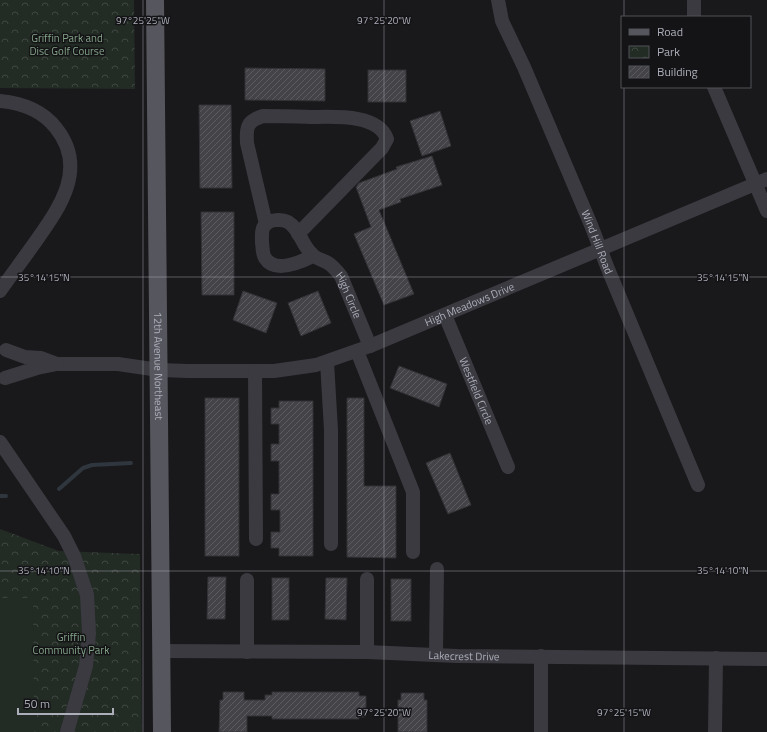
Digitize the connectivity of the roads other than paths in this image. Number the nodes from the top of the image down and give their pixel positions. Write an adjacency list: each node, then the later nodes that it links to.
1 (155, 0): 19 (main road, 12th Avenue Northeast)
2 (498, 0): 11 (street, Wind Hill Road)
3 (694, 0): 4 (street)
4 (694, 16)
5 (714, 88): 7 (street)
6 (0, 101): 13 (street)
7 (761, 181): 8 (street); 11 (street, High Meadows Drive)
8 (767, 211)
9 (266, 224): 10 (street, High Circle); 10 (street); 12 (street)
10 (298, 234): 12 (street, High Circle)
11 (600, 249): 14 (street, High Meadows Drive); 24 (street, Wind Hill Road)
12 (313, 256): 16 (street, High Circle)
13 (0, 291)
14 (445, 315): 16 (street, High Meadows Drive); 23 (street, Westfield Circle)
15 (3, 346): 18 (street); 21 (street)
16 (364, 348): 17 (street, High Meadows Drive); 27 (street, High Circle)
17 (327, 362): 20 (street, High Meadows Drive); 26 (street)
18 (57, 364): 19 (street, High Meadows Drive); 21 (street)
19 (159, 370): 20 (street, High Meadows Drive); 31 (main road, 12th Avenue Northeast)
20 (255, 371): 25 (street)
21 (2, 381)
22 (0, 442): 38 (street)
23 (508, 467)
24 (698, 485)
25 (256, 539)
26 (331, 544)
27 (413, 552)
28 (437, 569): 34 (street)
29 (367, 579): 33 (street)
30 (246, 580): 32 (street)
31 (162, 651): 32 (street, Lakecrest Drive); 39 (main road, 12th Avenue Northeast)
32 (247, 652): 33 (street, Lakecrest Drive)
33 (366, 652): 34 (street, Lakecrest Drive)
34 (436, 654): 35 (street, Lakecrest Drive)
35 (542, 656): 36 (street, Lakecrest Drive); 40 (street)
36 (716, 658): 37 (street, Lakecrest Drive); 41 (street)
37 (767, 658)
38 (67, 732)
39 (162, 732)
40 (541, 732)
41 (715, 732)

